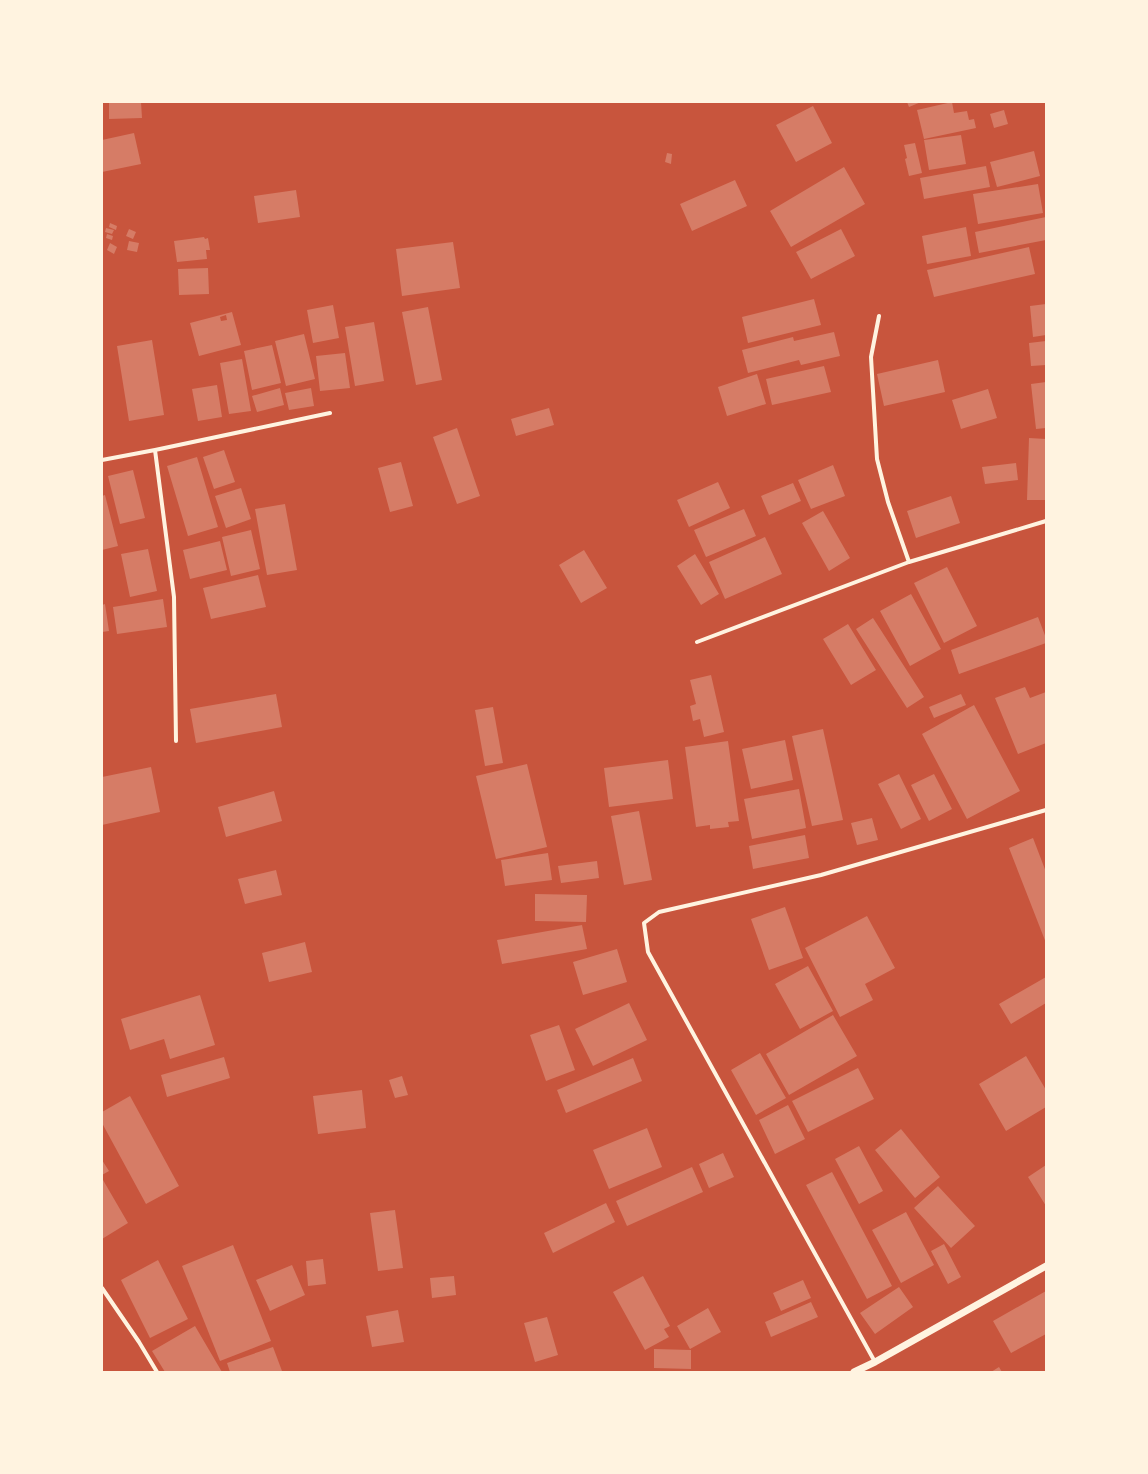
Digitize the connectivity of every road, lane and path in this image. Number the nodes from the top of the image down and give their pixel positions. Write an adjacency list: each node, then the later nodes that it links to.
1 (879, 316): 6 (street)
2 (330, 413): 3 (street)
3 (155, 450): 4 (street); 8 (street)
4 (102, 460)
5 (1046, 521): 6 (street)
6 (909, 562): 7 (street)
7 (697, 642)
8 (176, 741)
9 (1046, 810): 12 (street)
10 (1046, 1266): 12 (street)
11 (102, 1288): 13 (street)
12 (875, 1362): 14 (street)
13 (156, 1372)
14 (854, 1372)

